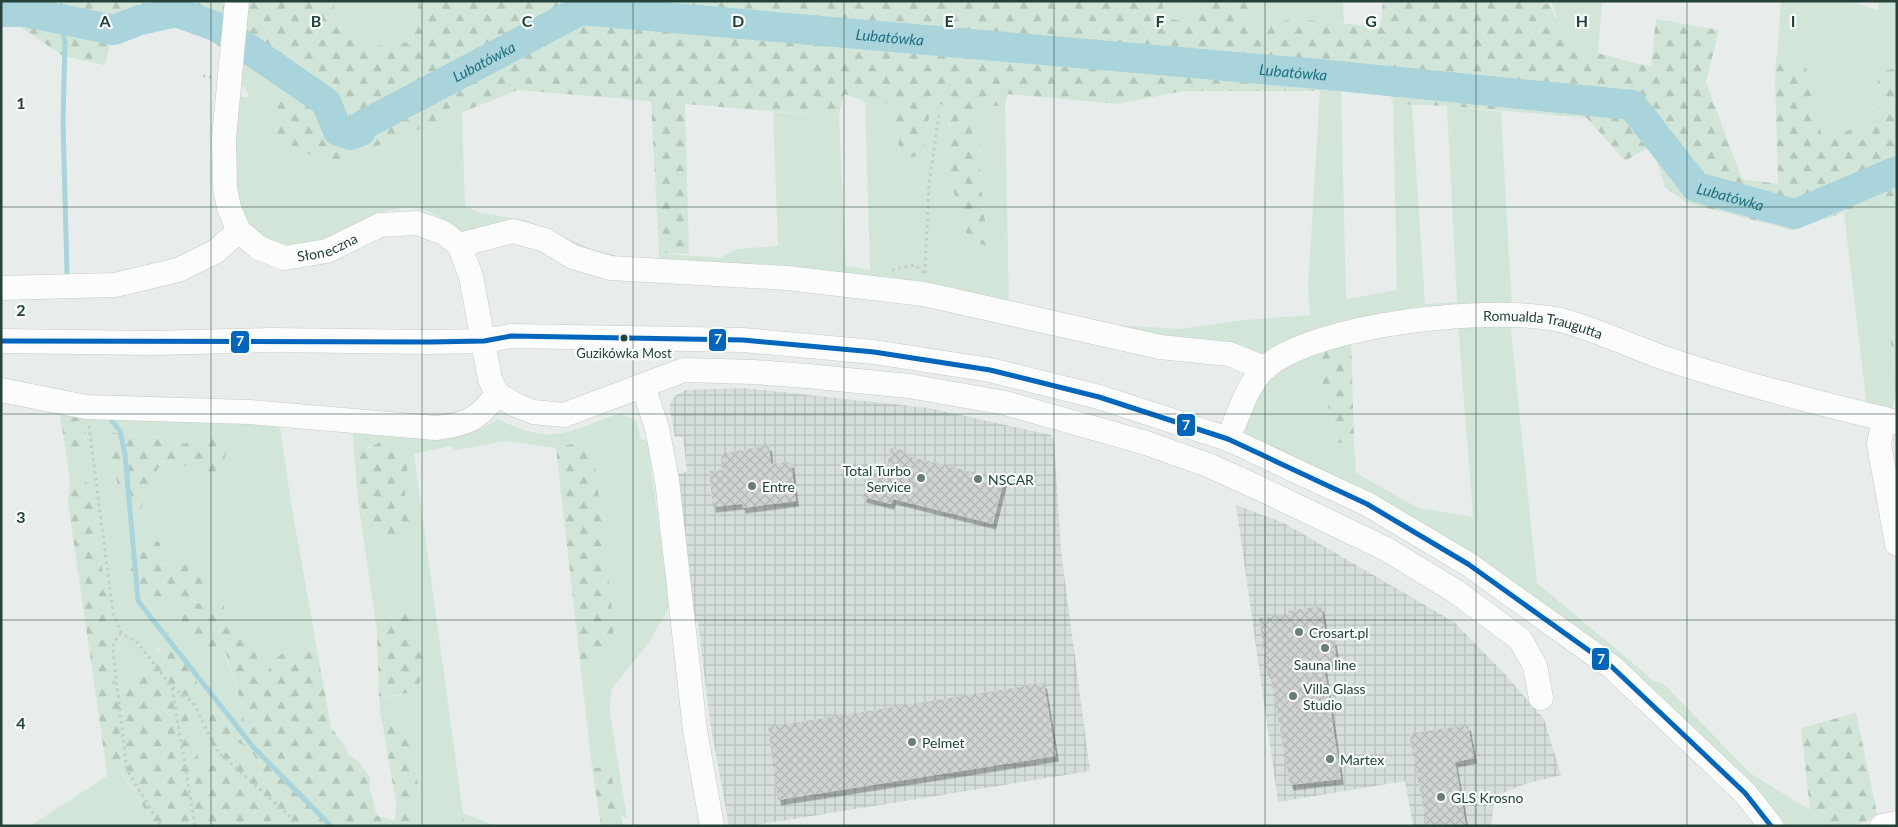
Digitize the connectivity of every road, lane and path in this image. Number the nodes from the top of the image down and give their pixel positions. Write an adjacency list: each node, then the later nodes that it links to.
1 (237, 2): 3 (street, Słoneczna)
2 (939, 114): 6 (path)
3 (239, 231): 4 (street, Słoneczna); 5 (street)
4 (458, 245): 6 (street); 8 (street)
5 (1, 288)
6 (924, 294): 9 (street)
7 (1, 341): 8 (street)
8 (484, 341): 12 (street); 15 (street)
9 (1264, 368): 14 (street, Romualda Traugutta); 15 (street, Romualda Traugutta)
10 (643, 386): 12 (street); 19 (street); 24 (street)
11 (1, 390): 13 (street)
12 (498, 394): 13 (street)
13 (86, 406): 17 (path)
14 (1890, 420): 16 (street)
15 (1228, 440): 25 (street)
16 (1897, 544)
17 (121, 633): 18 (path); 21 (path)
18 (172, 687): 22 (path); 23 (path)
19 (1541, 698)
20 (1897, 823): 26 (street)
21 (161, 826)
22 (195, 826)
23 (296, 826)
24 (712, 826)
25 (1771, 826)
26 (1882, 826)

